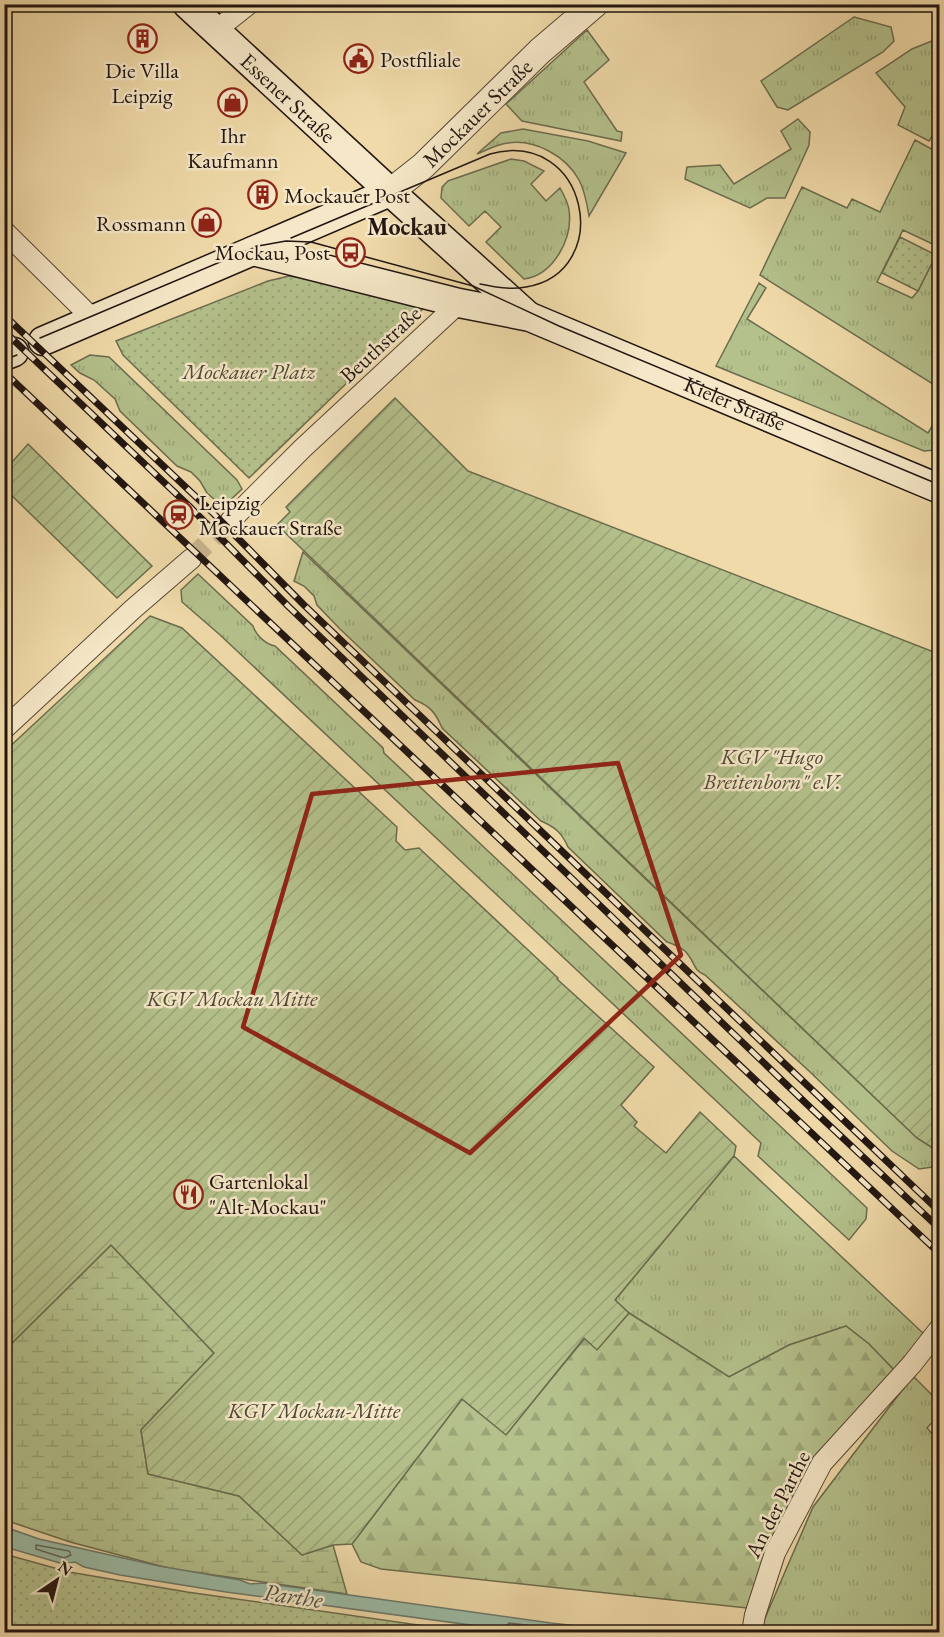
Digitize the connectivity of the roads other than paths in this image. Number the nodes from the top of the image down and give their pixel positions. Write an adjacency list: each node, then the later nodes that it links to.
1 (187, 4): 4 (main road, Essener Straße)
2 (249, 4): 4 (street)
3 (594, 4): 5 (street, Mockauer Straße)
4 (215, 32): 5 (main road, Essener Straße)
5 (390, 192): 7 (main road, Mockauer Straße); 9 (main road, Kieler Straße)
6 (4, 231): 10 (street)
7 (261, 252): 8 (main road, Kieler Straße); 10 (main road, Mockauer Straße)
8 (459, 303): 9 (main road, Kieler Straße); 13 (street, Beuthstraße)
9 (530, 317): 12 (main road, Kieler Straße)
10 (94, 320): 11 (main road, Mockauer Straße)
11 (43, 341)
12 (939, 489)
13 (231, 520)
14 (191, 559): 15 (street)
15 (4, 729)
16 (939, 1328): 17 (street, An der Parthe)
17 (752, 1632)

